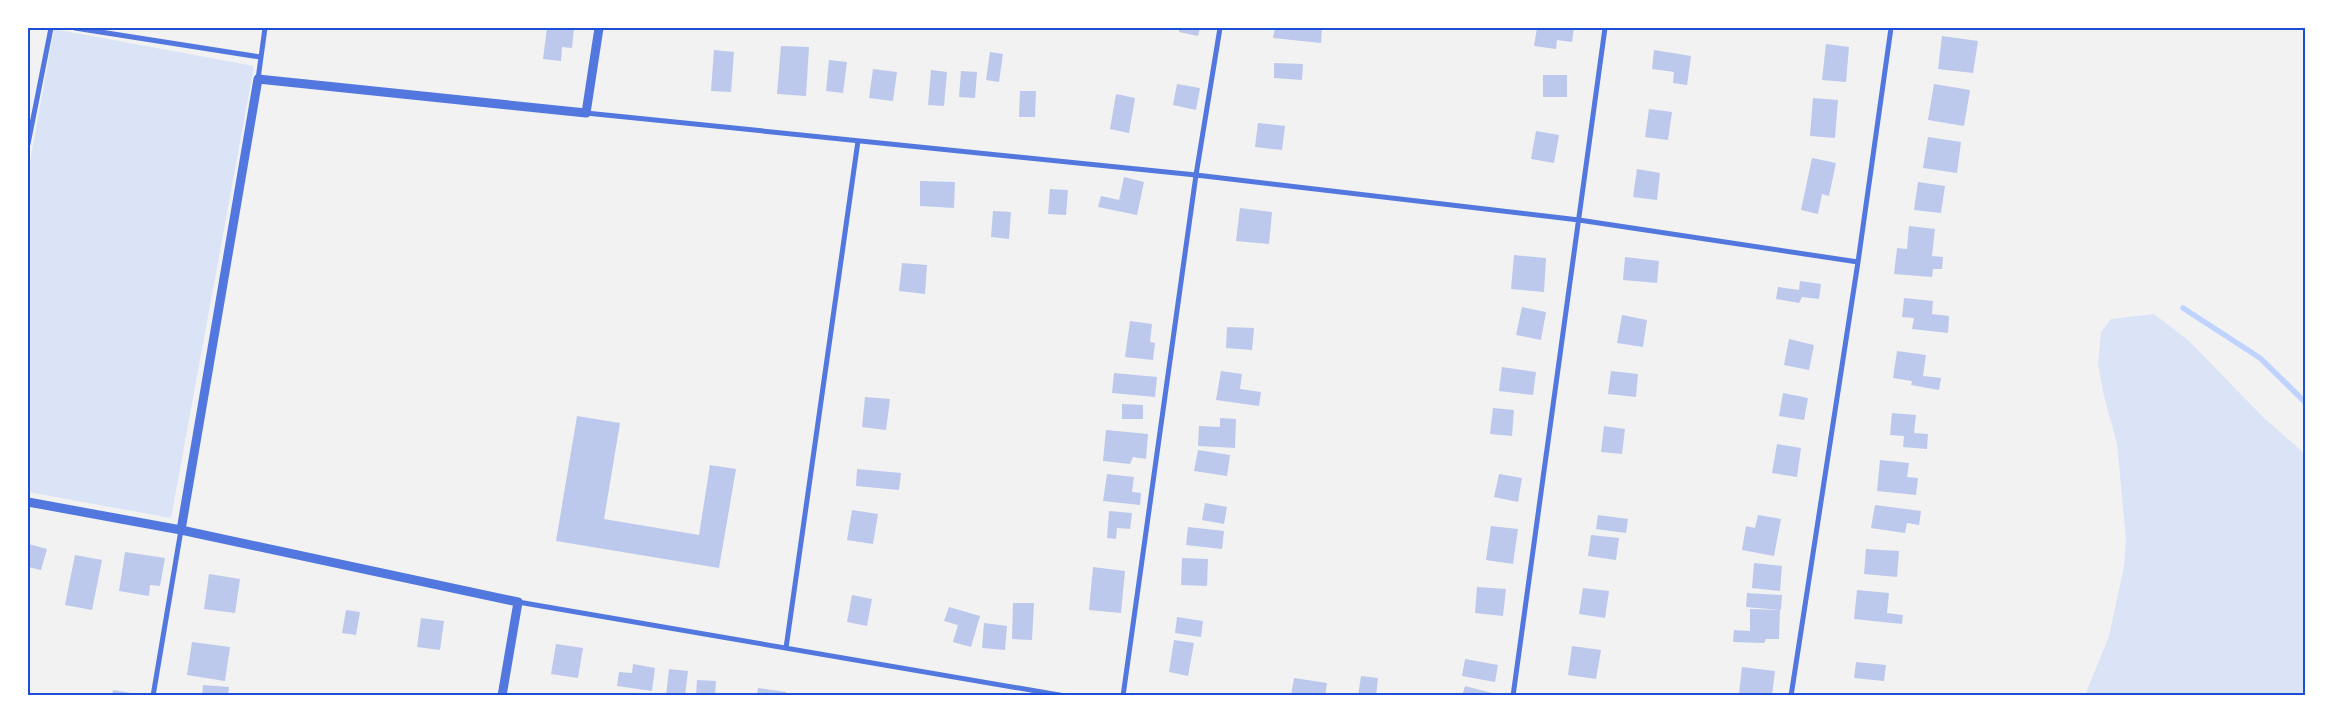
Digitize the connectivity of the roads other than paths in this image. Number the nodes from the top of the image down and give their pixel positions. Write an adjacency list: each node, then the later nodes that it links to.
1 (51, 28): 12 (street)
2 (75, 28): 8 (street)
3 (265, 28): 8 (street)
4 (599, 28): 10 (street)
5 (1220, 28): 13 (street)
6 (1604, 28): 14 (street)
7 (1891, 28): 15 (street)
8 (260, 57): 9 (street)
9 (258, 79): 10 (street); 17 (street)
10 (586, 113): 11 (street)
11 (858, 141): 13 (street); 19 (street)
12 (28, 144)
13 (1196, 175): 14 (street); 23 (street)
14 (1580, 220): 15 (street); 24 (street)
15 (1858, 262): 25 (street)
16 (28, 502): 17 (street)
17 (181, 530): 18 (street); 20 (street)
18 (518, 602): 19 (street); 21 (street)
19 (786, 648): 22 (street)
20 (153, 696)
21 (502, 696)
22 (1065, 696)
23 (1124, 696)
24 (1514, 696)
25 (1791, 696)

